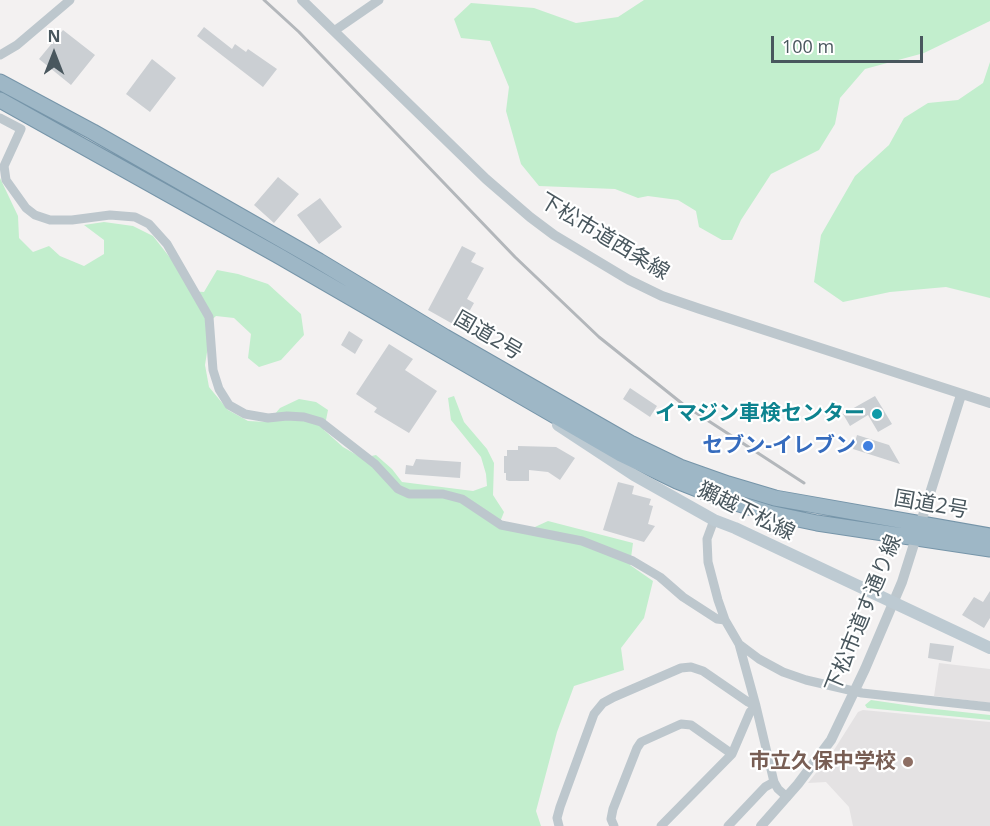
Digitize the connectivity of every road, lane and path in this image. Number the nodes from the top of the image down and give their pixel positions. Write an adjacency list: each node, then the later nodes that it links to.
1 (70, 0): 5 (street)
2 (302, 0): 4 (street, 下松市道西条線)
3 (379, 0): 4 (street)
4 (334, 31): 10 (street, 下松市道西条線)
5 (0, 55)
6 (0, 82): 13 (highway, 国道2号)
7 (0, 100): 9 (highway, 国道2号)
8 (0, 118): 18 (street)
9 (499, 384): 12 (main road, 獺越下松線); 15 (highway, 国道2号)
10 (961, 395): 11 (street, 下松市道西条線); 13 (street, 下松市道す通り線)
11 (990, 403)
12 (714, 520): 17 (main road, 獺越下松線); 18 (street)
13 (920, 524): 14 (highway, 国道2号); 15 (street, 下松市道す通り線)
14 (990, 536)
15 (915, 539): 16 (highway, 国道2号); 17 (street, 下松市道す通り線)
16 (990, 549)
17 (894, 603): 20 (main road, 獺越下松線); 21 (street, 下松市道す通り線)
18 (725, 620): 19 (street)
19 (739, 644): 21 (street); 22 (street)
20 (990, 648)
21 (855, 691): 23 (street); 26 (street, 下松市道す通り線)
22 (756, 706): 24 (street); 25 (street); 27 (street)
23 (990, 707)
24 (732, 754): 28 (street); 29 (street)
25 (774, 782): 26 (street); 30 (street)
26 (787, 797): 31 (street, 下松市道す通り線)
27 (559, 826)
28 (614, 826)
29 (661, 826)
30 (728, 826)
31 (761, 826)

